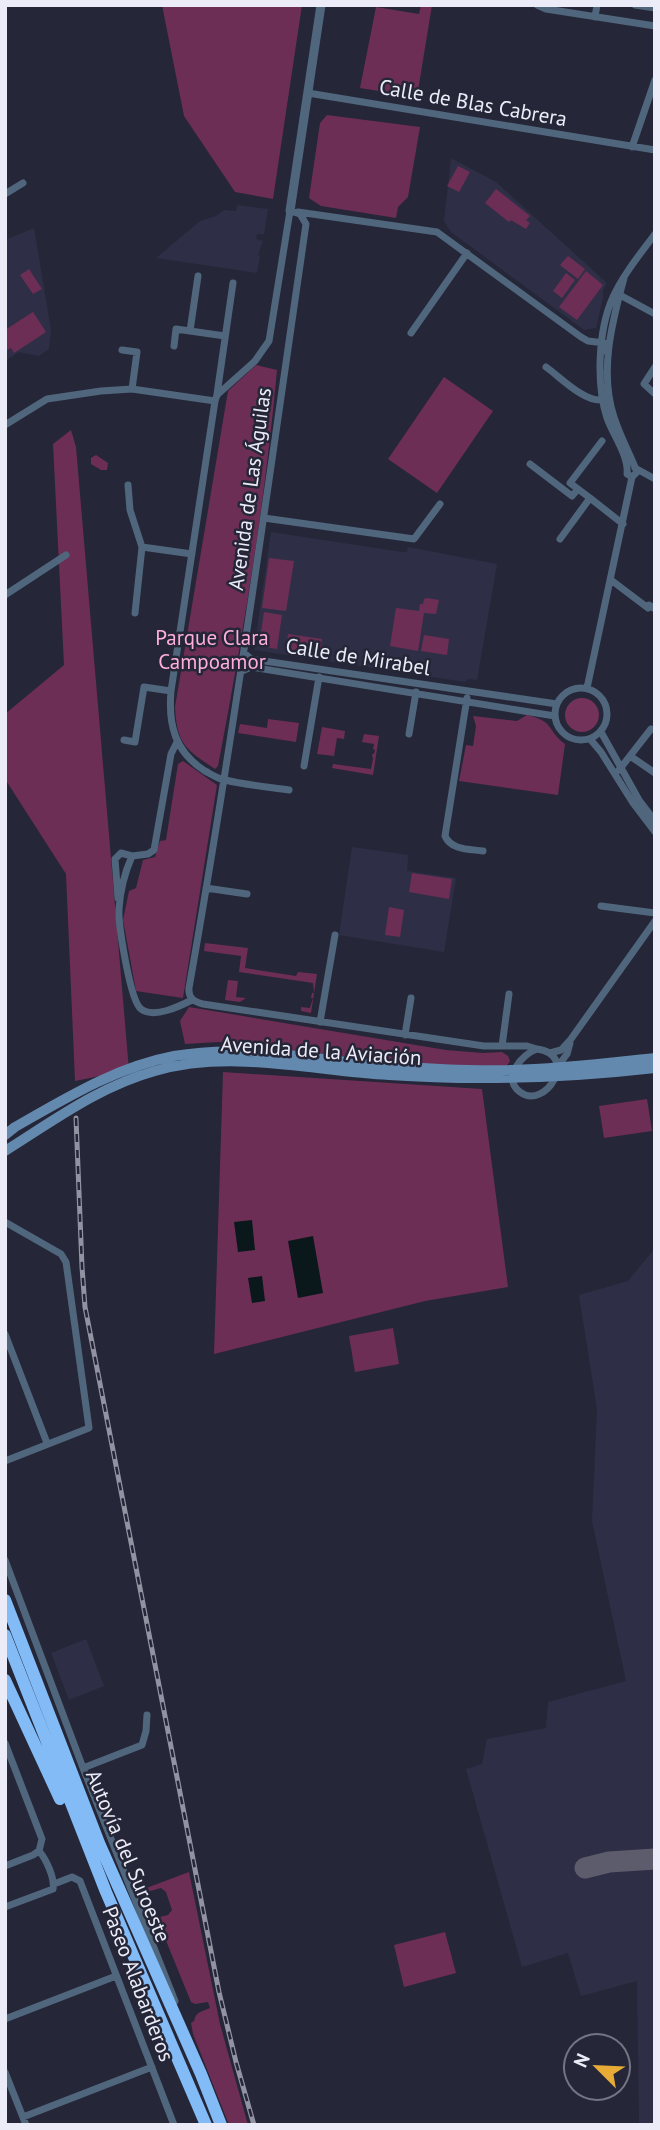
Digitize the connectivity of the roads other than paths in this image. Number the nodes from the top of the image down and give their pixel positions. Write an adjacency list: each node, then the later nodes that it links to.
1 (321, 5): 9 (street, Avenida de Las Águilas)
2 (537, 5): 6 (street)
3 (597, 5): 6 (street)
4 (635, 5): 5 (street)
5 (655, 8)
6 (595, 17): 7 (street)
7 (655, 26)
8 (655, 80): 10 (street)
9 (308, 93): 10 (street, Calle de Blas Cabrera); 14 (street, Avenida de Las Águilas)
10 (632, 147): 11 (street, Calle de Blas Cabrera)
11 (655, 150)
12 (23, 183): 13 (street)
13 (5, 194)
14 (292, 211): 16 (street); 32 (street, Avenida de Las Águilas); 43 (street, Avenida de Las Águilas)
15 (655, 234): 19 (street)
16 (467, 254): 22 (street); 24 (street)
17 (198, 276): 21 (street)
18 (233, 283): 23 (street)
19 (618, 293): 20 (street); 24 (street); 27 (street)
20 (655, 314)
21 (190, 331): 23 (street); 25 (street)
22 (411, 333)
23 (225, 336): 32 (street)
24 (601, 342): 27 (street); 33 (street)
25 (174, 346)
26 (121, 350): 30 (street)
27 (607, 366): 37 (street)
28 (546, 367): 33 (street)
29 (655, 367): 31 (street)
30 (132, 389): 32 (street); 34 (street)
31 (655, 394)
32 (216, 398): 47 (street)
33 (602, 400): 37 (street)
34 (6, 422)
35 (602, 441): 40 (street)
36 (530, 464): 40 (street)
37 (631, 468): 38 (street); 44 (street)
38 (655, 480)
39 (128, 485): 46 (street)
40 (578, 489): 41 (street)
41 (590, 498): 44 (street); 45 (street)
42 (439, 504): 43 (street)
43 (264, 518): 53 (street, Avenida de Las Águilas)
44 (623, 524): 49 (street)
45 (560, 538)
46 (142, 547): 47 (street); 52 (street)
47 (192, 554): 57 (street)
48 (66, 555): 50 (street)
49 (611, 580): 51 (street); 56 (street)
50 (5, 595)
51 (655, 609)
52 (135, 613)
53 (244, 653): 54 (street, Avenida de Las Águilas); 58 (street, Calle de Mirabel)
54 (241, 672): 55 (street, Calle de Mirabel); 74 (street, Avenida de Las Águilas)
55 (319, 677): 59 (street, Calle de Mirabel); 70 (street, Calle de Mirabel)
56 (587, 688): 61 (street); 64 (street)
57 (171, 691): 67 (street); 68 (street)
58 (468, 691): 60 (street); 61 (street, Calle de Mirabel)
59 (416, 692): 60 (street, Calle de Mirabel); 65 (street, Calle de Mirabel)
60 (467, 700): 62 (street, Calle de Mirabel); 78 (street)
61 (556, 704): 62 (street)
62 (555, 716): 66 (street)
63 (650, 729): 69 (street)
64 (601, 732): 66 (street); 71 (street)
65 (409, 734)
66 (590, 739): 73 (street)
67 (124, 740)
68 (177, 742): 74 (street); 79 (street)
69 (630, 756): 71 (street); 72 (street)
70 (304, 766)
71 (620, 768): 73 (street); 76 (street)
72 (655, 773)
73 (617, 777): 77 (street)
74 (223, 780): 75 (street); 80 (street, Avenida de Las Águilas)
75 (289, 790)
76 (655, 821)
77 (655, 832)
78 (483, 851)
79 (132, 856): 83 (street); 83 (street)
80 (206, 888): 81 (street); 89 (street, Avenida de Las Águilas)
81 (247, 894)
82 (601, 906): 84 (street)
83 (118, 909): 89 (street)
84 (655, 914)
85 (655, 920): 92 (street)
86 (335, 935): 90 (street)
87 (509, 993): 93 (street)
88 (411, 998): 91 (street)
89 (195, 1001): 90 (street)
90 (320, 1022): 91 (street)
91 (405, 1035): 93 (street)
92 (571, 1039): 95 (street); 96 (street)
93 (505, 1046): 94 (street); 100 (street)
94 (537, 1049): 95 (street); 100 (street)
95 (550, 1053): 101 (street)
96 (567, 1054): 98 (street); 101 (street)
97 (655, 1058): 98 (main road, Avenida de la Aviación)
98 (577, 1065): 101 (main road, Avenida de la Aviación)
99 (655, 1068): 101 (main road, Avenida de la Aviación)
100 (515, 1070): 101 (main road, Avenida de la Aviación); 101 (street); 102 (main road, Avenida de la Aviación); 104 (main road, Avenida de la Aviación)
101 (557, 1071)
102 (10, 1128): 103 (main road, Avenida de la Aviación)
103 (5, 1135)
104 (5, 1151)
105 (5, 1222): 107 (street)
106 (5, 1335): 107 (street)
107 (47, 1443): 108 (street)
108 (5, 1461)
109 (5, 1560): 115 (street)
110 (5, 1600): 123 (highway, Autovía del Suroeste)
111 (5, 1635): 119 (highway, Autovía del Suroeste)
112 (5, 1680): 119 (highway)
113 (147, 1715): 115 (street)
114 (5, 1743): 116 (street)
115 (83, 1768): 123 (street)
116 (38, 1851): 117 (street); 118 (street)
117 (5, 1866)
118 (54, 1884): 120 (street); 121 (street, Paseo Alabarderos)
119 (106, 1892): 128 (highway, Autovía del Suroeste)
120 (5, 1907)
121 (116, 1976): 122 (street); 124 (street, Paseo Alabarderos)
122 (5, 2019)
123 (184, 2035): 129 (highway, Autovía del Suroeste)
124 (152, 2067): 126 (street); 127 (street, Paseo Alabarderos)
125 (5, 2072): 126 (street)
126 (25, 2121)
127 (174, 2125)
128 (206, 2125)
129 (221, 2125)

